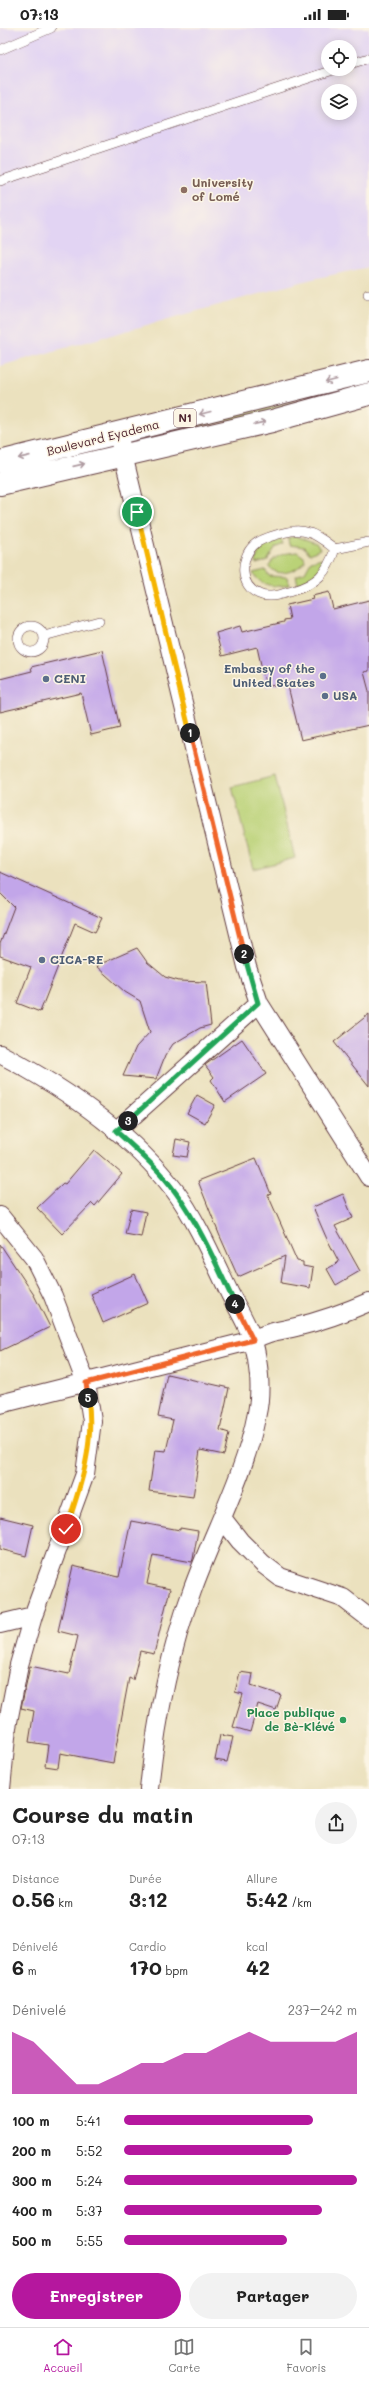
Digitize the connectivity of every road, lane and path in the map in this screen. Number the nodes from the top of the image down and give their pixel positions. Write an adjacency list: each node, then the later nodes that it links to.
1 (50, 28): 2 (lane)
2 (0, 50)
3 (369, 58): 4 (lane)
4 (357, 62)
5 (321, 74): 6 (lane)
6 (0, 181)
7 (369, 371): 9 (highway, Boulevard Eyadema / N1, one-way to 9)
8 (369, 394): 10 (highway, Boulevard Eyadema / N1, one-way to 8)
9 (118, 434): 10 (street); 11 (highway, Boulevard Eyadema / N1, one-way to 11)
10 (123, 455): 12 (highway, Boulevard Eyadema / N1, one-way to 10); 17 (street)
11 (0, 462)
12 (0, 484)
13 (369, 542): 14 (lane)
14 (336, 549): 14 (lane)
15 (99, 621): 16 (lane)
16 (44, 636)
17 (258, 1003): 19 (street); 20 (street)
18 (0, 1054): 19 (street)
19 (116, 1131): 23 (street)
20 (369, 1178)
21 (0, 1216): 24 (street)
22 (369, 1302): 23 (street)
23 (253, 1340): 24 (street); 26 (street)
24 (86, 1383): 25 (street); 27 (street)
25 (0, 1404)
26 (222, 1518): 28 (street); 31 (street)
27 (33, 1616): 29 (street); 30 (street)
28 (369, 1618)
29 (0, 1624)
30 (1, 1789)
31 (149, 1789)

